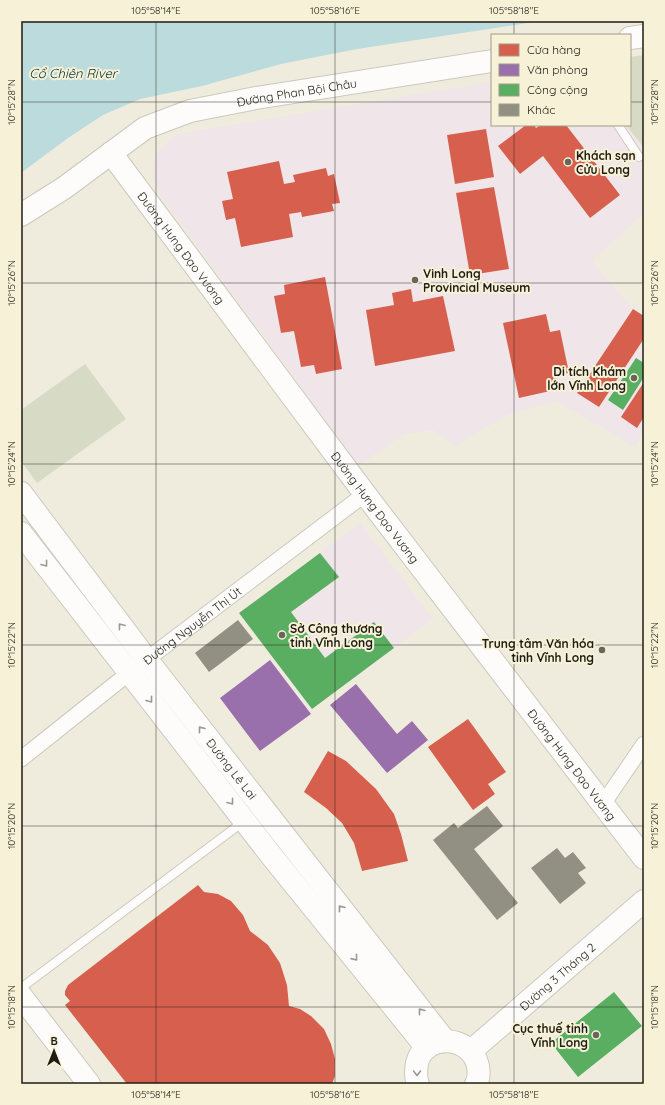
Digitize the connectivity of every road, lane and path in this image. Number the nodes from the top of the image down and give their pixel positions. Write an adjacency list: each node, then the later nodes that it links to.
1 (644, 36): 2 (street)
2 (631, 38)
3 (491, 60): 5 (street, Đường Phan Bội Châu)
4 (619, 126): 6 (lane)
5 (111, 153): 7 (street, Đường Phan Bội Châu); 9 (street, Đường Hưng Đạo Vương)
6 (639, 157)
7 (21, 215)
8 (21, 493): 11 (street, Đường Lê Lai, one-way to 8)
9 (365, 494): 11 (street, Đường Nguyễn Thị Út); 15 (street, Đường Hưng Đạo Vương)
10 (21, 533): 12 (street, Đường Lê Lai, one-way to 12)
11 (147, 660): 12 (street, Đường Nguyễn Thị Út); 21 (street, Đường Lê Lai, one-way to 11)
12 (129, 673): 14 (street, Đường Nguyễn Thị Út); 16 (street, Đường Lê Lai, one-way to 16)
13 (644, 744): 15 (street)
14 (21, 759)
15 (603, 804): 17 (street, Đường Hưng Đạo Vương)
16 (246, 821): 19 (lane); 21 (street, Đường Lê Lai, one-way to 21)
17 (644, 858)
18 (644, 901): 22 (street, Đường 3 Tháng 2)
19 (21, 988)
20 (21, 996): 24 (street)
21 (436, 1045): 22 (street); 25 (street, one-way to 25)
22 (471, 1051): 23 (street)
23 (478, 1083)
24 (89, 1084)
25 (418, 1084)

